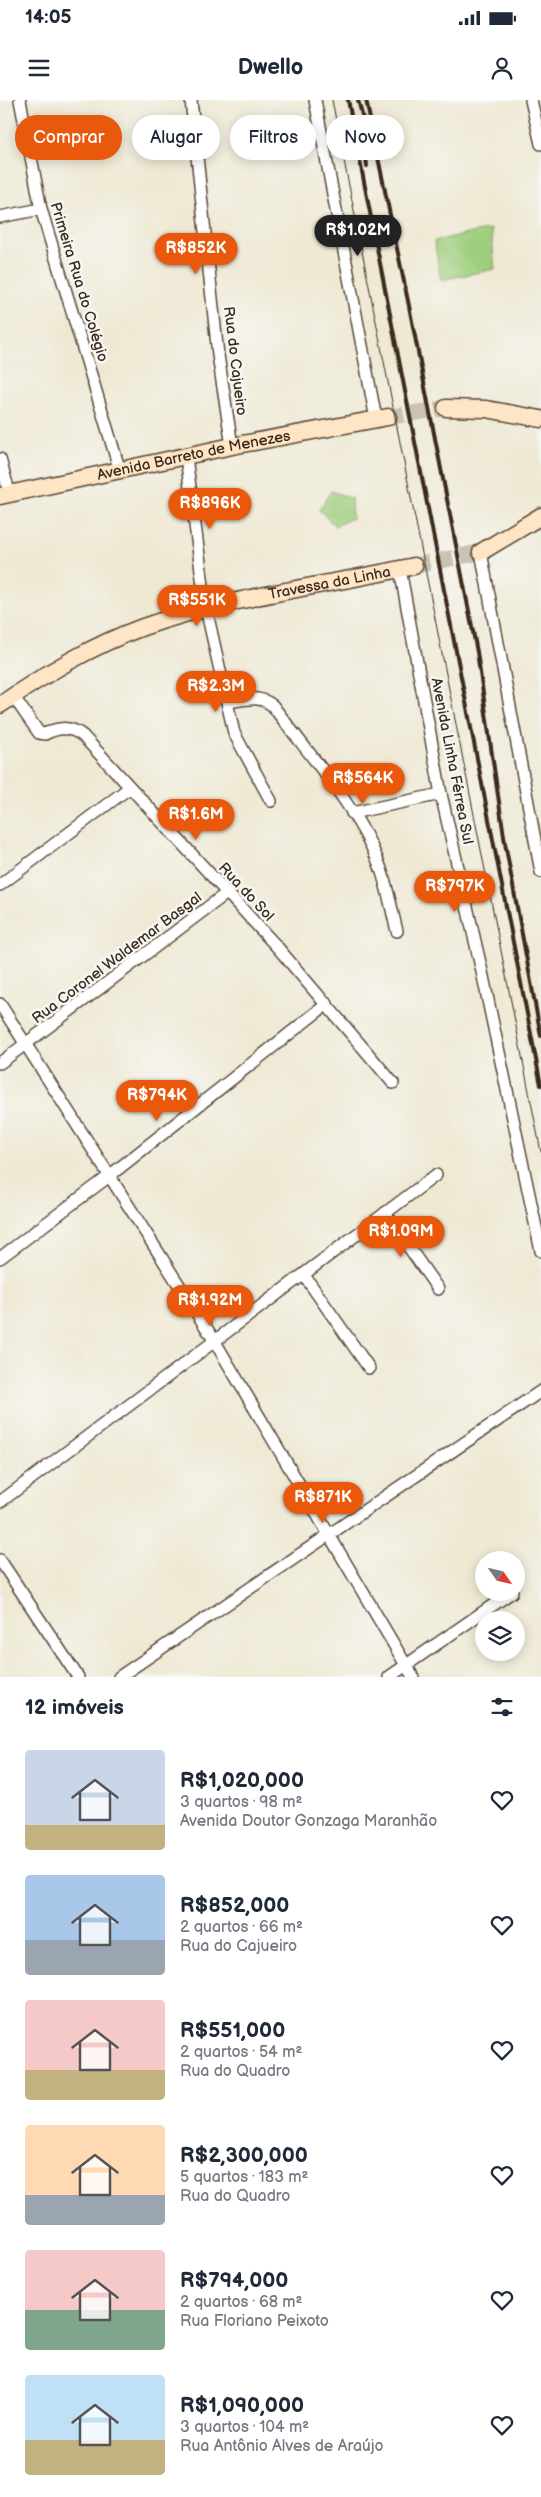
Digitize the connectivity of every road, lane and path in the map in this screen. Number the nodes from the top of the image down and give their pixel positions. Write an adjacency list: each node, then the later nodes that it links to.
1 (20, 100): 6 (street, Primeira Rua do Colégio)
2 (191, 100): 11 (street, Rua do Cajueiro)
3 (315, 100): 9 (street)
4 (531, 100): 5 (street)
5 (541, 144)
6 (41, 209): 7 (street); 14 (street, Primeira Rua do Colégio)
7 (0, 217)
8 (446, 408): 10 (main road)
9 (382, 418): 11 (main road, Avenida Barreto de Menezes)
10 (541, 419)
11 (232, 446): 12 (main road, Avenida Barreto de Menezes)
12 (186, 457): 14 (main road, Avenida Barreto de Menezes); 19 (street)
13 (0, 459): 15 (street)
14 (120, 471): 15 (main road, Avenida Barreto de Menezes)
15 (5, 495)
16 (541, 516): 17 (main road)
17 (481, 552): 26 (street)
18 (407, 568): 19 (main road, Travessa da Linha); 23 (street, Avenida Linha Férrea Sul)
19 (206, 608): 20 (main road, Travessa da Linha); 21 (street)
20 (7, 701): 22 (street, Rua do Sol)
21 (226, 702): 24 (street); 25 (street)
22 (129, 788): 27 (street); 28 (street, Rua do Sol)
23 (441, 794): 25 (street); 38 (street, Avenida Linha Férrea Sul)
24 (271, 801)
25 (352, 813): 29 (street)
26 (541, 872)
27 (0, 885)
28 (227, 893): 31 (street, Rua do Sol); 32 (street, Rua Coronel Waldemar Basgal)
29 (397, 931)
30 (0, 1004): 32 (street)
31 (327, 1004): 34 (street, Rua do Sol); 36 (street)
32 (25, 1045): 33 (street, Rua Coronel Waldemar Basgal); 36 (street)
33 (0, 1063)
34 (393, 1082)
35 (436, 1175): 37 (street)
36 (108, 1177): 39 (street); 42 (street)
37 (385, 1213): 40 (street); 41 (street)
38 (541, 1251)
39 (0, 1258)
40 (304, 1275): 42 (street); 43 (street)
41 (438, 1289)
42 (214, 1340): 45 (street); 46 (street)
43 (369, 1368)
44 (541, 1391): 46 (street)
45 (0, 1502)
46 (329, 1536): 49 (street); 51 (street)
47 (0, 1560): 50 (street)
48 (499, 1601): 49 (street)
49 (406, 1666): 52 (street); 53 (street)
50 (78, 1677)
51 (119, 1677)
52 (390, 1677)
53 (413, 1677)

